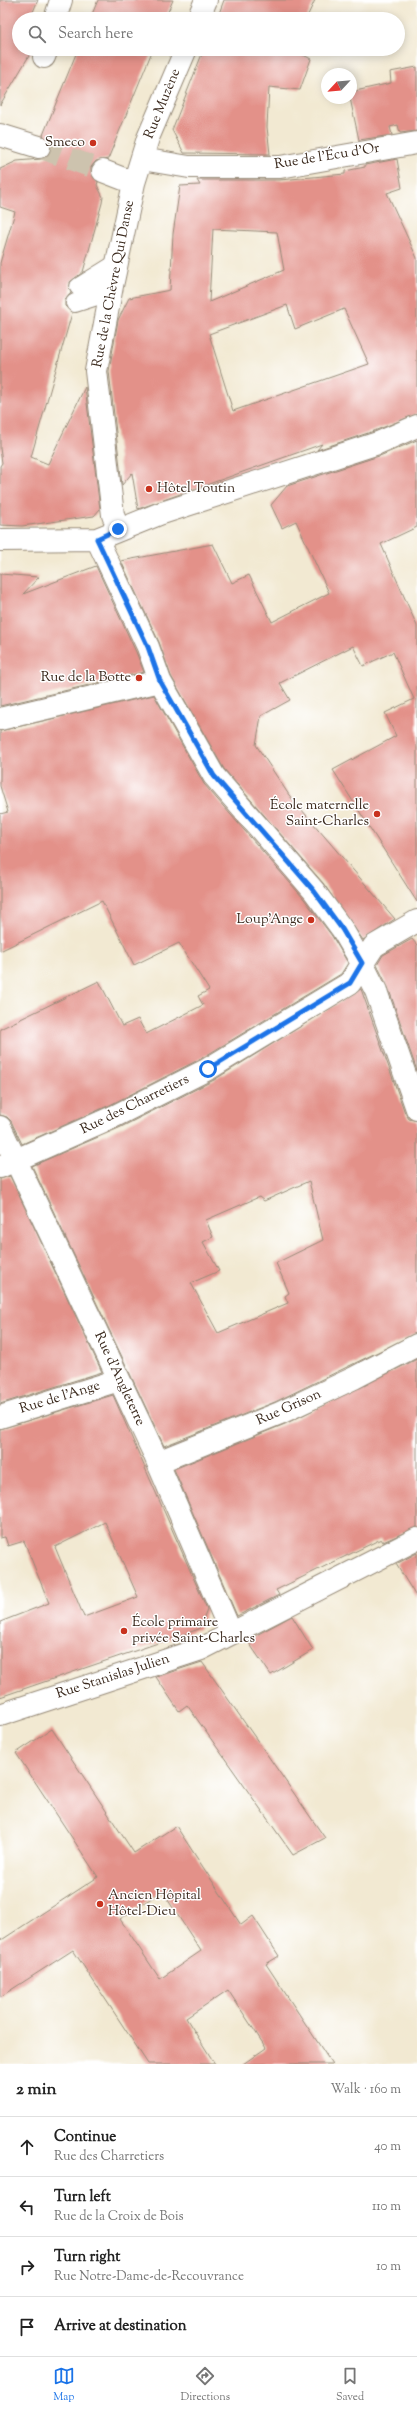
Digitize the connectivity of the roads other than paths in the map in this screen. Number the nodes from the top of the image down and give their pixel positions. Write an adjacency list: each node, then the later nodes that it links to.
1 (61, 0): 3 (street)
2 (206, 0): 4 (street)
3 (57, 12)
4 (201, 12)
5 (183, 56): 9 (street, Rue Muzène)
6 (0, 135): 8 (street)
7 (417, 143): 9 (street, Rue de l'Écu d'Or)
8 (39, 146)
9 (142, 159): 11 (street, Rue de la Chèvre Qui Danse)
10 (103, 171): 11 (street)
11 (134, 183): 12 (street, Rue de la Chèvre Qui Danse)
12 (116, 264): 13 (street, Rue de la Chèvre Qui Danse); 13 (lane)
13 (112, 286): 15 (street, Rue de la Chèvre Qui Danse)
14 (417, 426): 15 (street)
15 (118, 529): 16 (street)
16 (97, 539): 17 (street); 18 (street)
17 (0, 540)
18 (160, 681): 19 (street); 21 (street)
19 (0, 719)
20 (417, 921): 21 (street, Rue des Charretiers)
21 (362, 963): 22 (street); 24 (street, Rue des Charretiers)
22 (417, 1109)
23 (0, 1127): 24 (street, Rue d'Angleterre)
24 (8, 1164): 26 (street, Rue d'Angleterre)
25 (417, 1345): 28 (street, Rue Grison)
26 (119, 1380): 27 (street, Rue de l'Ange); 28 (street, Rue d'Angleterre)
27 (0, 1417)
28 (158, 1462): 30 (street, Rue d'Angleterre)
29 (417, 1539): 30 (street, Rue Stanislas Julien)
30 (231, 1633): 31 (street, Rue Stanislas Julien)
31 (0, 1715)

